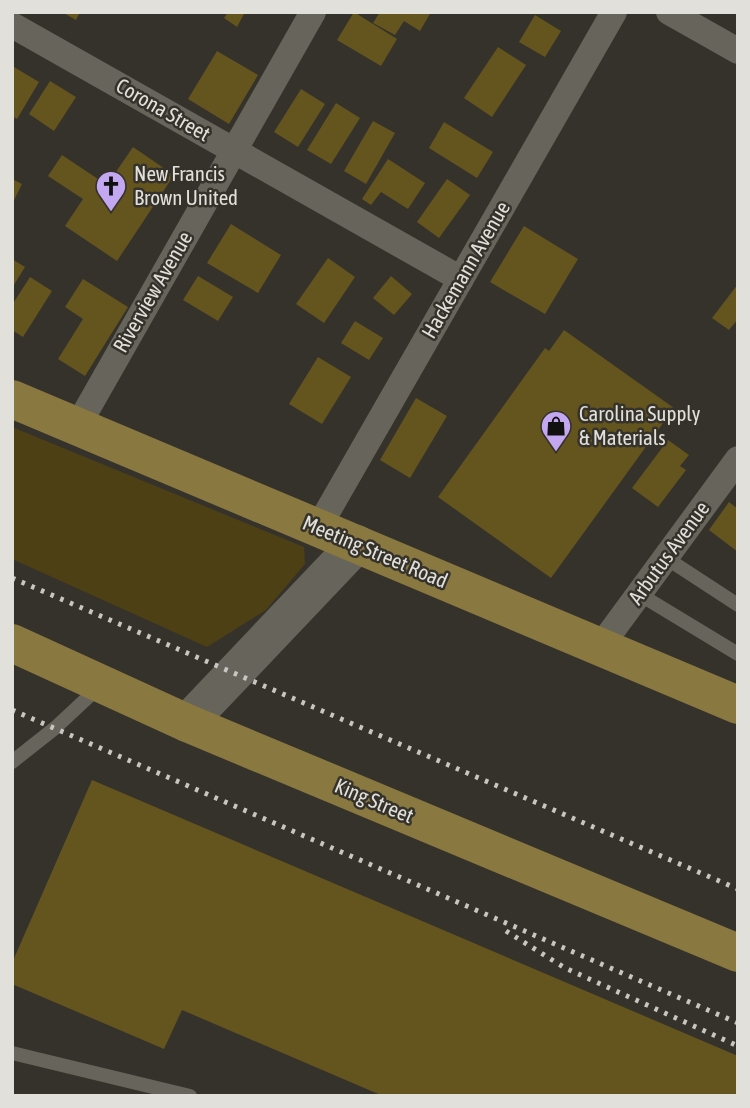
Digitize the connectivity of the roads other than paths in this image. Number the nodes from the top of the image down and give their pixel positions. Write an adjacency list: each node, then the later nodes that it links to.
1 (15, 12): 5 (street)
2 (313, 12): 8 (street, Riverview Avenue)
3 (614, 12): 9 (street, Hackemann Avenue)
4 (669, 12): 7 (street)
5 (12, 18)
6 (12, 25): 8 (street, Corona Street)
7 (738, 51)
8 (234, 150): 9 (street, Corona Street); 11 (street, Riverview Avenue)
9 (461, 279): 13 (street, Hackemann Avenue)
10 (12, 399): 11 (main road, Meeting Street Road)
11 (77, 427): 13 (main road, Meeting Street Road)
12 (738, 460): 15 (street, Arbutus Avenue)
13 (318, 528): 14 (main road, Meeting Street Road)
14 (358, 544): 19 (main road, Meeting Street Road); 23 (main road)
15 (666, 558): 16 (street, Arbutus Avenue); 17 (lane)
16 (639, 594): 19 (street, Arbutus Avenue); 20 (lane)
17 (738, 605)
18 (12, 643): 21 (main road, King Street)
19 (600, 647): 22 (main road, Meeting Street Road)
20 (738, 654)
21 (102, 684): 23 (main road, King Street); 24 (lane)
22 (735, 698)
23 (187, 723): 25 (main road, King Street)
24 (13, 760)
25 (738, 953)
26 (12, 1053): 27 (lane)
27 (190, 1096)

